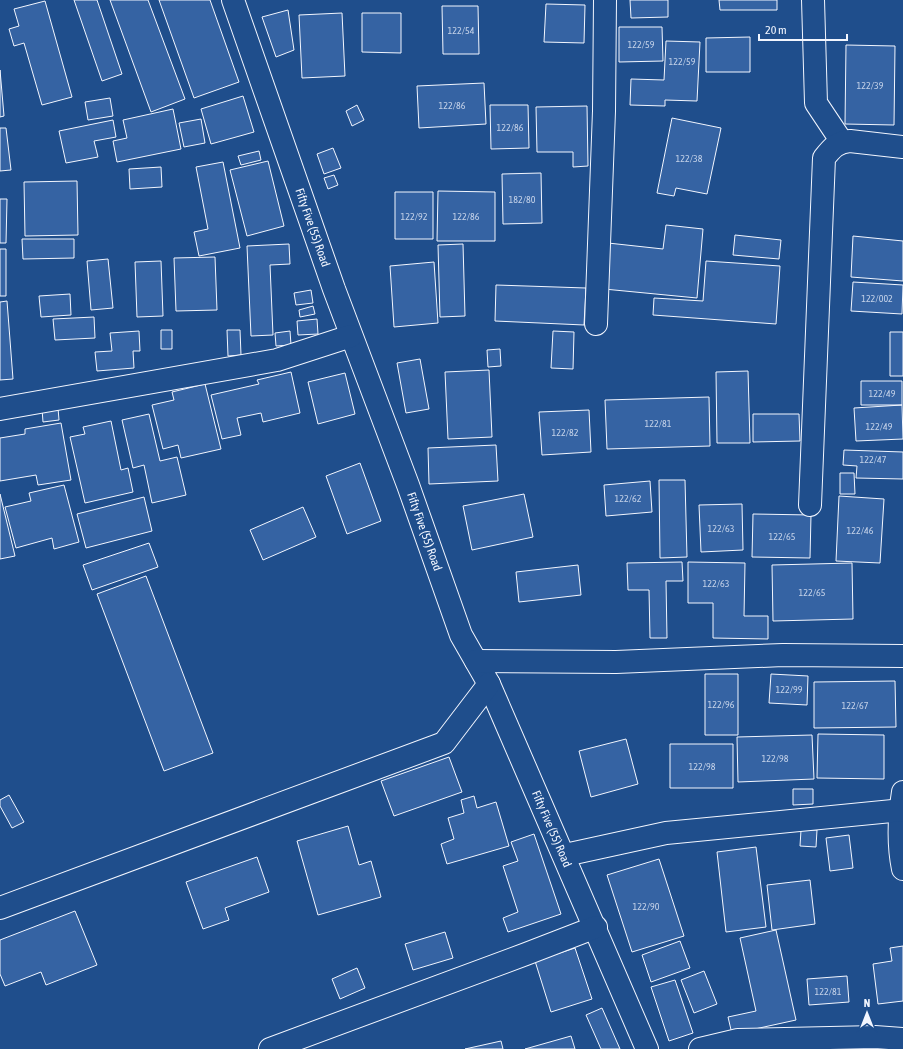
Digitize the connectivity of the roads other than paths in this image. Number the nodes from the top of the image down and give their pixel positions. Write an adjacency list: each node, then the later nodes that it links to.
1 (234, 0): 7 (street, Fifty Five (55) Road)
2 (605, 0): 6 (street)
3 (814, 0): 4 (street)
4 (842, 142): 5 (street); 9 (street)
5 (903, 147)
6 (596, 324)
7 (351, 336): 8 (street); 11 (street, Fifty Five (55) Road)
8 (0, 409)
9 (810, 505)
10 (903, 656): 11 (street)
11 (476, 661): 12 (street, Fifty Five (55) Road)
12 (489, 684): 14 (street, Fifty Five (55) Road); 16 (street)
13 (902, 804): 14 (street); 15 (street)
14 (564, 855): 17 (street, Fifty Five (55) Road)
15 (903, 868)
16 (0, 908)
17 (596, 927): 19 (street); 20 (street, Fifty Five (55) Road)
18 (903, 1039): 21 (street)
19 (270, 1049)
20 (647, 1049)
21 (700, 1049)

